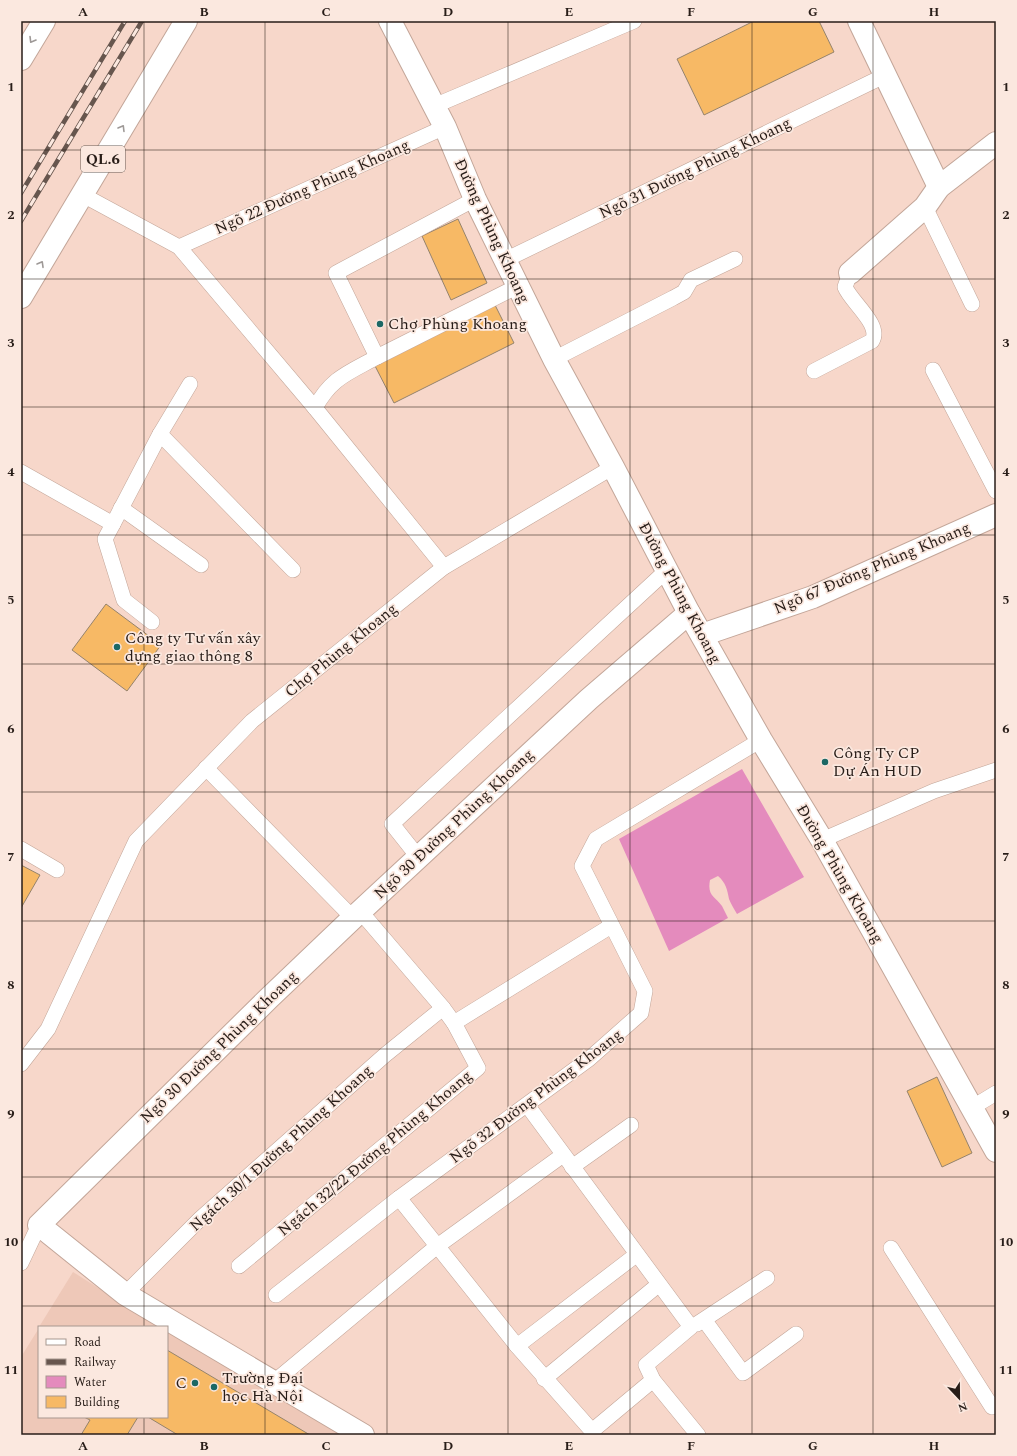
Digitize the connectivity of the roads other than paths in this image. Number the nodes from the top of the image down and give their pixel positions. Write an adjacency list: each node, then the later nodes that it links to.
1 (44, 21): 6 (main road, one-way to 6)
2 (186, 21): 12 (main road, QL.6, one-way to 2)
3 (390, 21): 8 (main road, Đường Phùng Khoang)
4 (634, 21): 8 (lane)
5 (859, 21): 7 (main road)
6 (21, 59)
7 (886, 75): 11 (main road); 17 (lane, Ngõ 31 Đường Phùng Khoang)
8 (434, 106): 9 (main road, Đường Phùng Khoang)
9 (445, 127): 13 (main road, Đường Phùng Khoang); 15 (lane, Ngõ 22 Đường Phùng Khoang)
10 (996, 142): 11 (main road)
11 (940, 186): 14 (main road)
12 (82, 194): 15 (lane); 20 (main road, QL.6, one-way to 12)
13 (475, 199): 17 (main road, Đường Phùng Khoang); 22 (lane)
14 (925, 206): 18 (main road); 21 (lane)
15 (179, 247): 27 (lane)
16 (735, 259): 23 (lane)
17 (505, 260): 19 (main road, Đường Phùng Khoang)
18 (850, 273): 25 (lane)
19 (518, 286): 22 (lane); 23 (main road, Đường Phùng Khoang)
20 (21, 297)
21 (972, 304)
22 (377, 357): 27 (lane)
23 (554, 359): 29 (main road, Đường Phùng Khoang)
24 (933, 370): 31 (lane)
25 (814, 371)
26 (190, 384): 28 (lane)
27 (316, 408): 36 (lane)
28 (160, 434): 32 (lane); 37 (lane)
29 (613, 467): 36 (lane, Chợ Phùng Khoang); 38 (main road, Đường Phùng Khoang)
30 (21, 472): 34 (lane)
31 (996, 491)
32 (121, 508): 34 (lane); 35 (lane)
33 (996, 515): 41 (main road, Ngõ 67 Đường Phùng Khoang)
34 (113, 524): 40 (lane)
35 (201, 565)
36 (444, 567): 43 (lane, Chợ Phùng Khoang)
37 (292, 570)
38 (666, 571): 39 (main road, Đường Phùng Khoang); 47 (lane)
39 (689, 613): 41 (main road, Đường Phùng Khoang); 47 (main road, Ngõ 30 Đường Phùng Khoang)
40 (152, 622)
41 (702, 635): 42 (main road, Đường Phùng Khoang)
42 (761, 740): 45 (main road, Đường Phùng Khoang); 50 (lane, Ngõ 32 Đường Phùng Khoang)
43 (206, 768): 49 (lane); 53 (lane, Chợ Phùng Khoang)
44 (996, 770): 45 (lane)
45 (822, 840): 56 (main road, Đường Phùng Khoang)
46 (21, 848): 48 (lane)
47 (419, 858): 49 (main road, Ngõ 30 Đường Phùng Khoang)
48 (57, 870)
49 (357, 914): 51 (lane); 62 (main road, Ngõ 30 Đường Phùng Khoang)
50 (611, 926): 52 (lane); 55 (lane, Ngõ 32 Đường Phùng Khoang)
51 (443, 1008): 52 (lane); 71 (lane, Ngách 30/1 Đường Phùng Khoang)
52 (454, 1023): 68 (lane, Ngách 32/22 Đường Phùng Khoang)
53 (21, 1064)
54 (996, 1093): 56 (lane)
55 (527, 1104): 59 (lane); 61 (lane, Ngõ 32 Đường Phùng Khoang)
56 (973, 1107): 58 (main road, Đường Phùng Khoang)
57 (632, 1125): 60 (lane)
58 (996, 1151)
59 (563, 1155): 60 (lane); 64 (lane)
60 (572, 1167): 66 (lane)
61 (399, 1198): 64 (lane); 72 (lane, Ngõ 32 Đường Phùng Khoang)
62 (39, 1225): 63 (lane); 67 (lane); 71 (main road)
63 (21, 1237)
64 (436, 1247): 76 (lane); 79 (lane)
65 (891, 1248): 80 (lane)
66 (636, 1255): 70 (lane); 76 (lane)
67 (21, 1263)
68 (239, 1266)
69 (767, 1278): 73 (lane)
70 (658, 1285): 74 (lane); 77 (lane)
71 (125, 1294): 79 (main road)
72 (276, 1295)
73 (705, 1321): 74 (lane); 75 (lane)
74 (691, 1328): 78 (lane)
75 (796, 1334)
76 (517, 1346): 77 (lane)
77 (544, 1378): 78 (lane)
78 (654, 1380): 82 (lane)
79 (274, 1382): 81 (main road)
80 (996, 1404)
81 (363, 1435)
82 (698, 1435)

